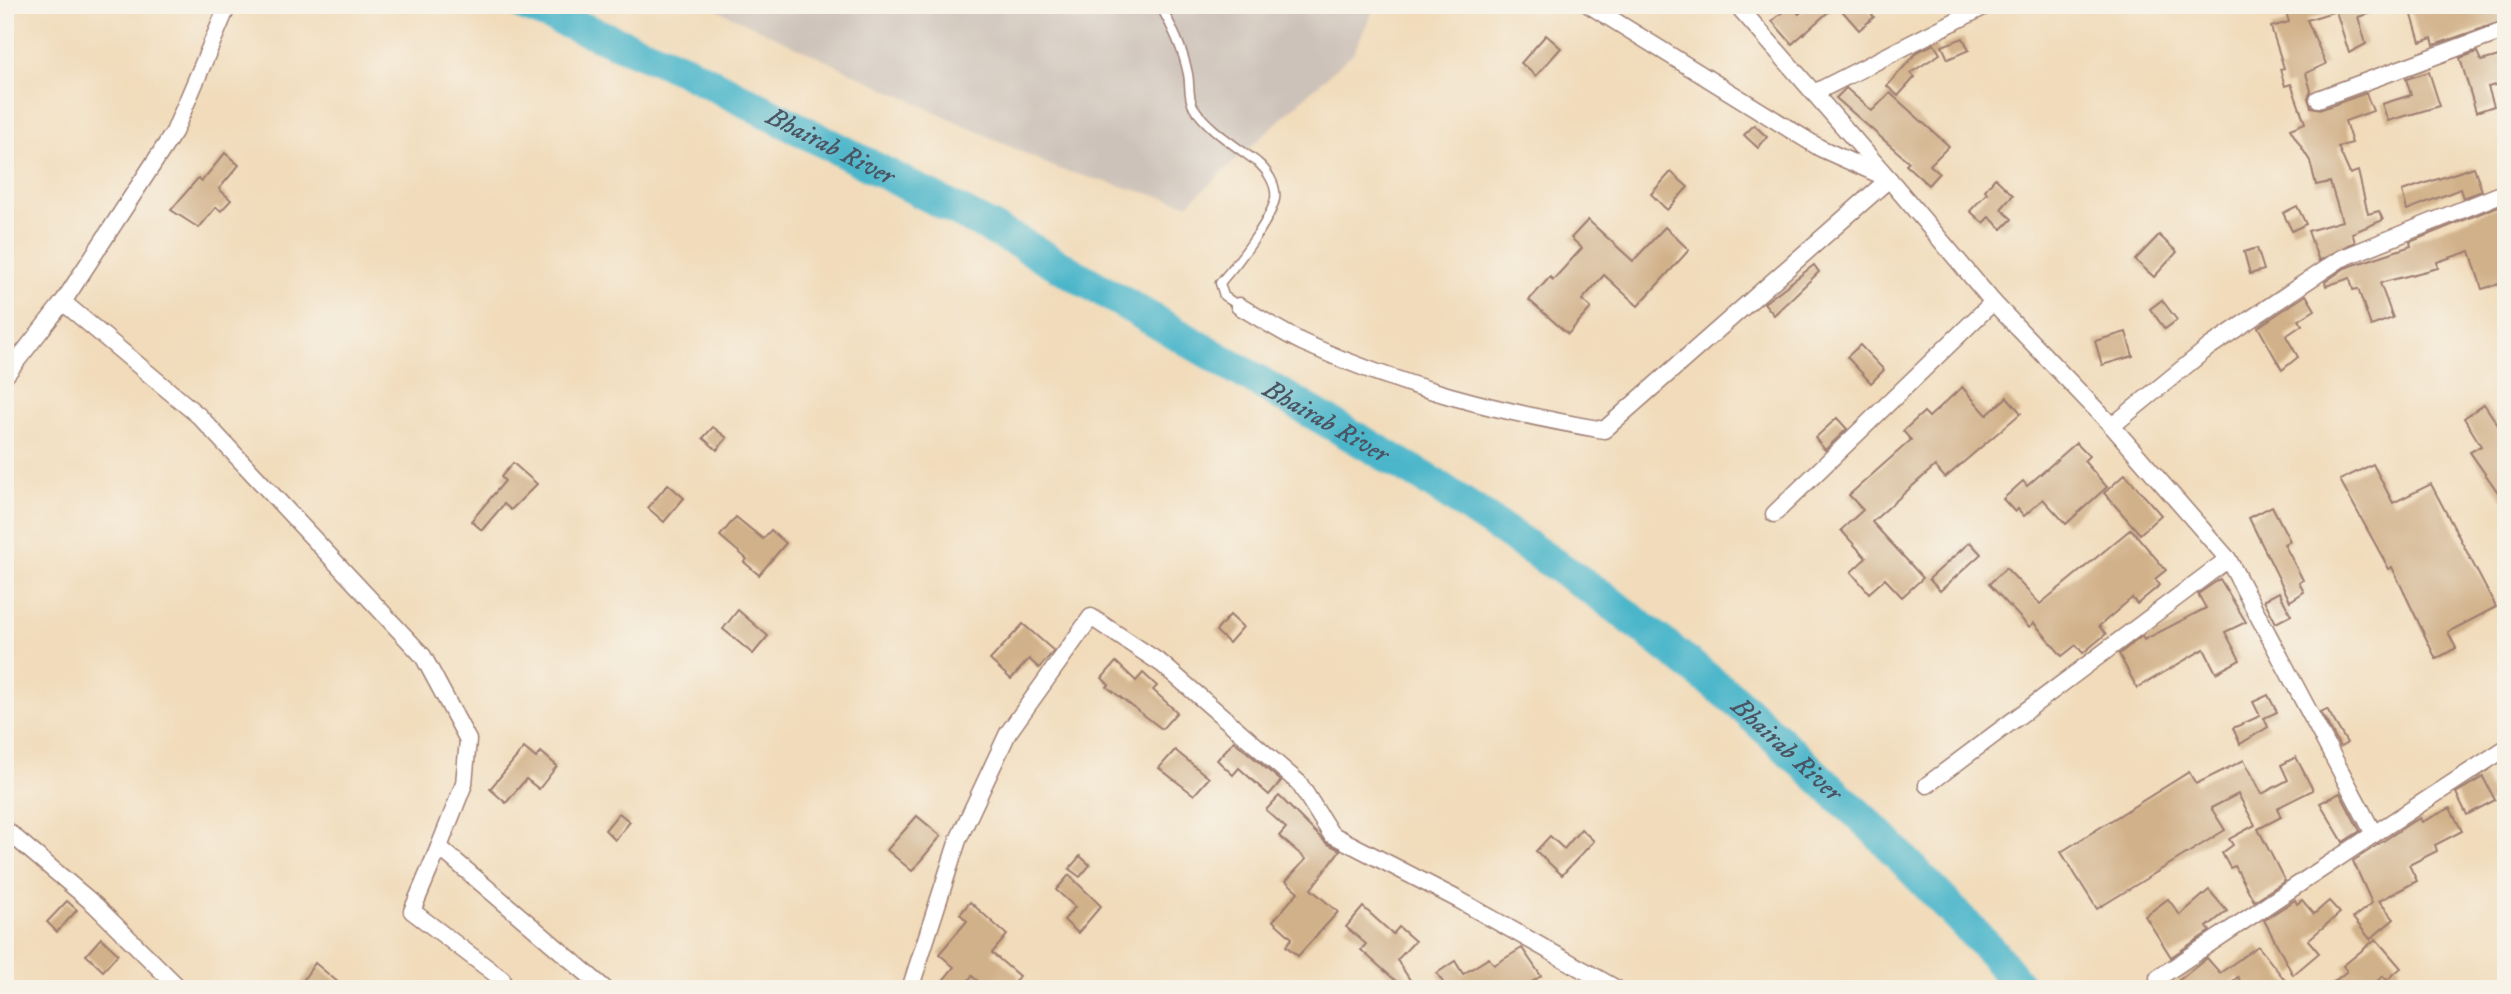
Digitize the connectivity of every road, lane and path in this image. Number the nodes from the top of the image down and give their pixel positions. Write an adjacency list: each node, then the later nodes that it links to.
1 (228, 5): 11 (street)
2 (1160, 5): 13 (lane)
3 (1589, 5): 9 (street)
4 (1737, 5): 7 (street)
5 (1987, 5): 7 (street)
6 (2506, 30): 8 (street)
7 (1814, 93): 9 (street)
8 (2318, 99)
9 (1889, 179): 12 (street); 13 (street)
10 (2506, 192): 15 (street)
11 (63, 302): 14 (street); 22 (street)
12 (1993, 302): 15 (street); 16 (street)
13 (1239, 306)
14 (5, 376)
15 (2112, 426): 17 (street)
16 (1774, 514)
17 (2228, 559): 19 (street); 21 (street)
18 (2506, 748): 21 (street)
19 (1927, 785)
20 (5, 829): 24 (street)
21 (2374, 834): 23 (street)
22 (439, 847): 25 (street); 26 (street)
23 (2158, 978)
24 (180, 989)
25 (501, 989)
26 (605, 989)
27 (910, 989): 28 (street)
28 (1617, 989)

